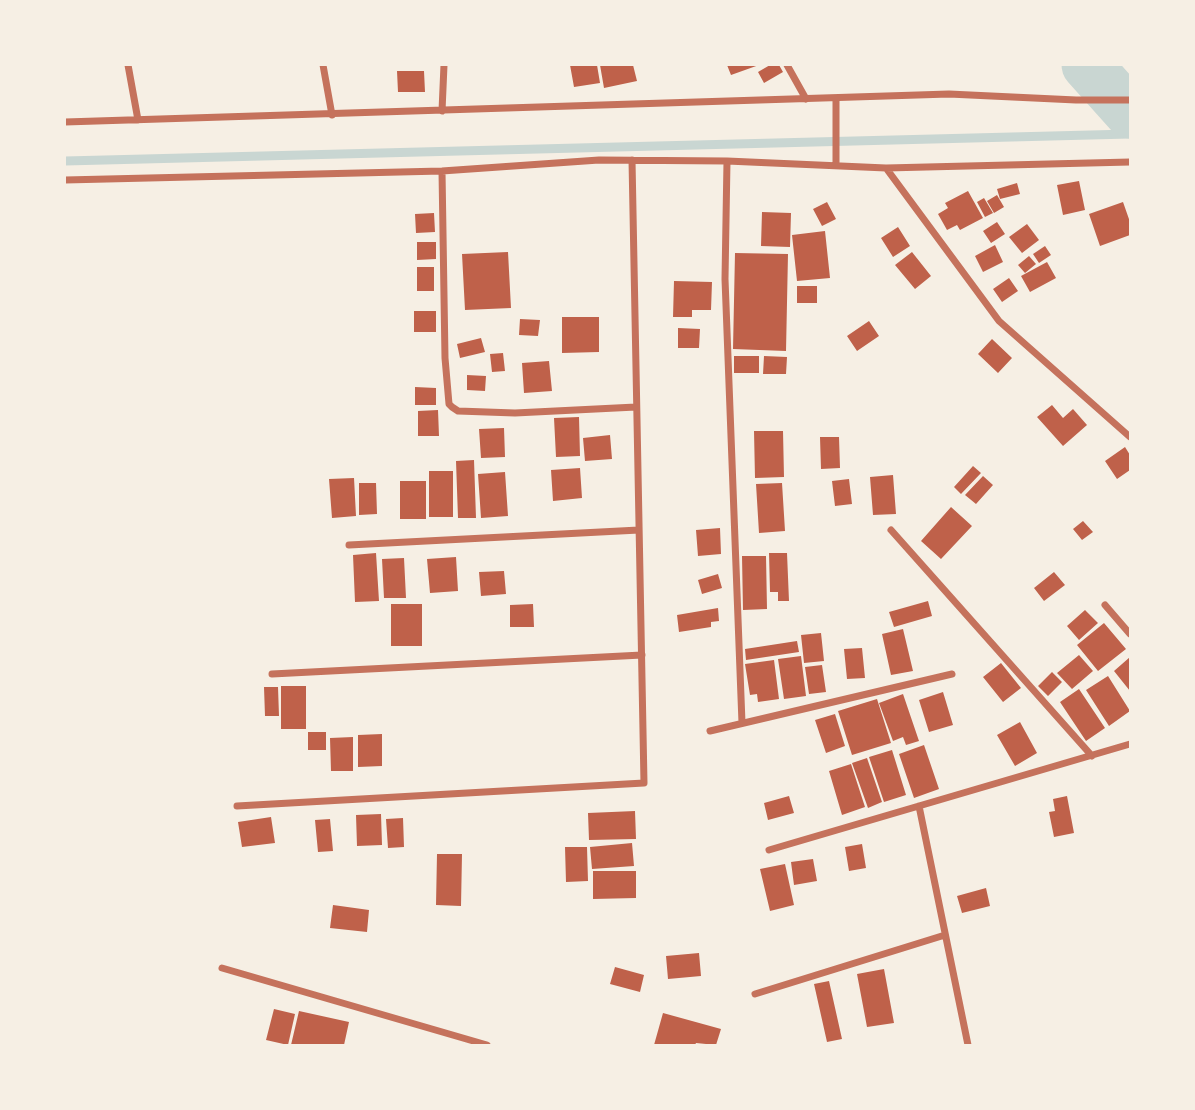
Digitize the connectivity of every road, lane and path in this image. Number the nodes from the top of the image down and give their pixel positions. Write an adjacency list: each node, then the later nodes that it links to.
1 (128, 65): 10 (street)
2 (323, 65): 9 (street)
3 (444, 65): 8 (street)
4 (787, 65): 5 (street)
5 (806, 99): 7 (street); 8 (street)
6 (1130, 100): 7 (street)
7 (836, 102): 15 (street)
8 (442, 111): 9 (street)
9 (332, 115): 10 (street)
10 (138, 120): 11 (street)
11 (65, 122)
12 (632, 160): 13 (street); 17 (street); 19 (street)
13 (727, 161): 15 (street); 29 (street)
14 (1130, 162): 16 (street)
15 (836, 165): 16 (street)
16 (886, 168): 20 (street)
17 (442, 171): 18 (street); 19 (street)
18 (65, 180)
19 (636, 407): 21 (street)
20 (1130, 438)
21 (639, 530): 23 (street); 26 (street)
22 (891, 530): 32 (street)
23 (349, 545)
24 (1105, 605): 25 (street)
25 (1130, 634)
26 (642, 655): 27 (street); 33 (street)
27 (272, 674)
28 (952, 674): 29 (street)
29 (742, 723): 30 (street)
30 (710, 731)
31 (1130, 744): 32 (street)
32 (1091, 756): 34 (street)
33 (237, 806)
34 (919, 806): 35 (street); 36 (street)
35 (769, 850)
36 (945, 935): 38 (street); 40 (street)
37 (222, 968): 39 (street)
38 (755, 994)
39 (487, 1045)
40 (968, 1045)

